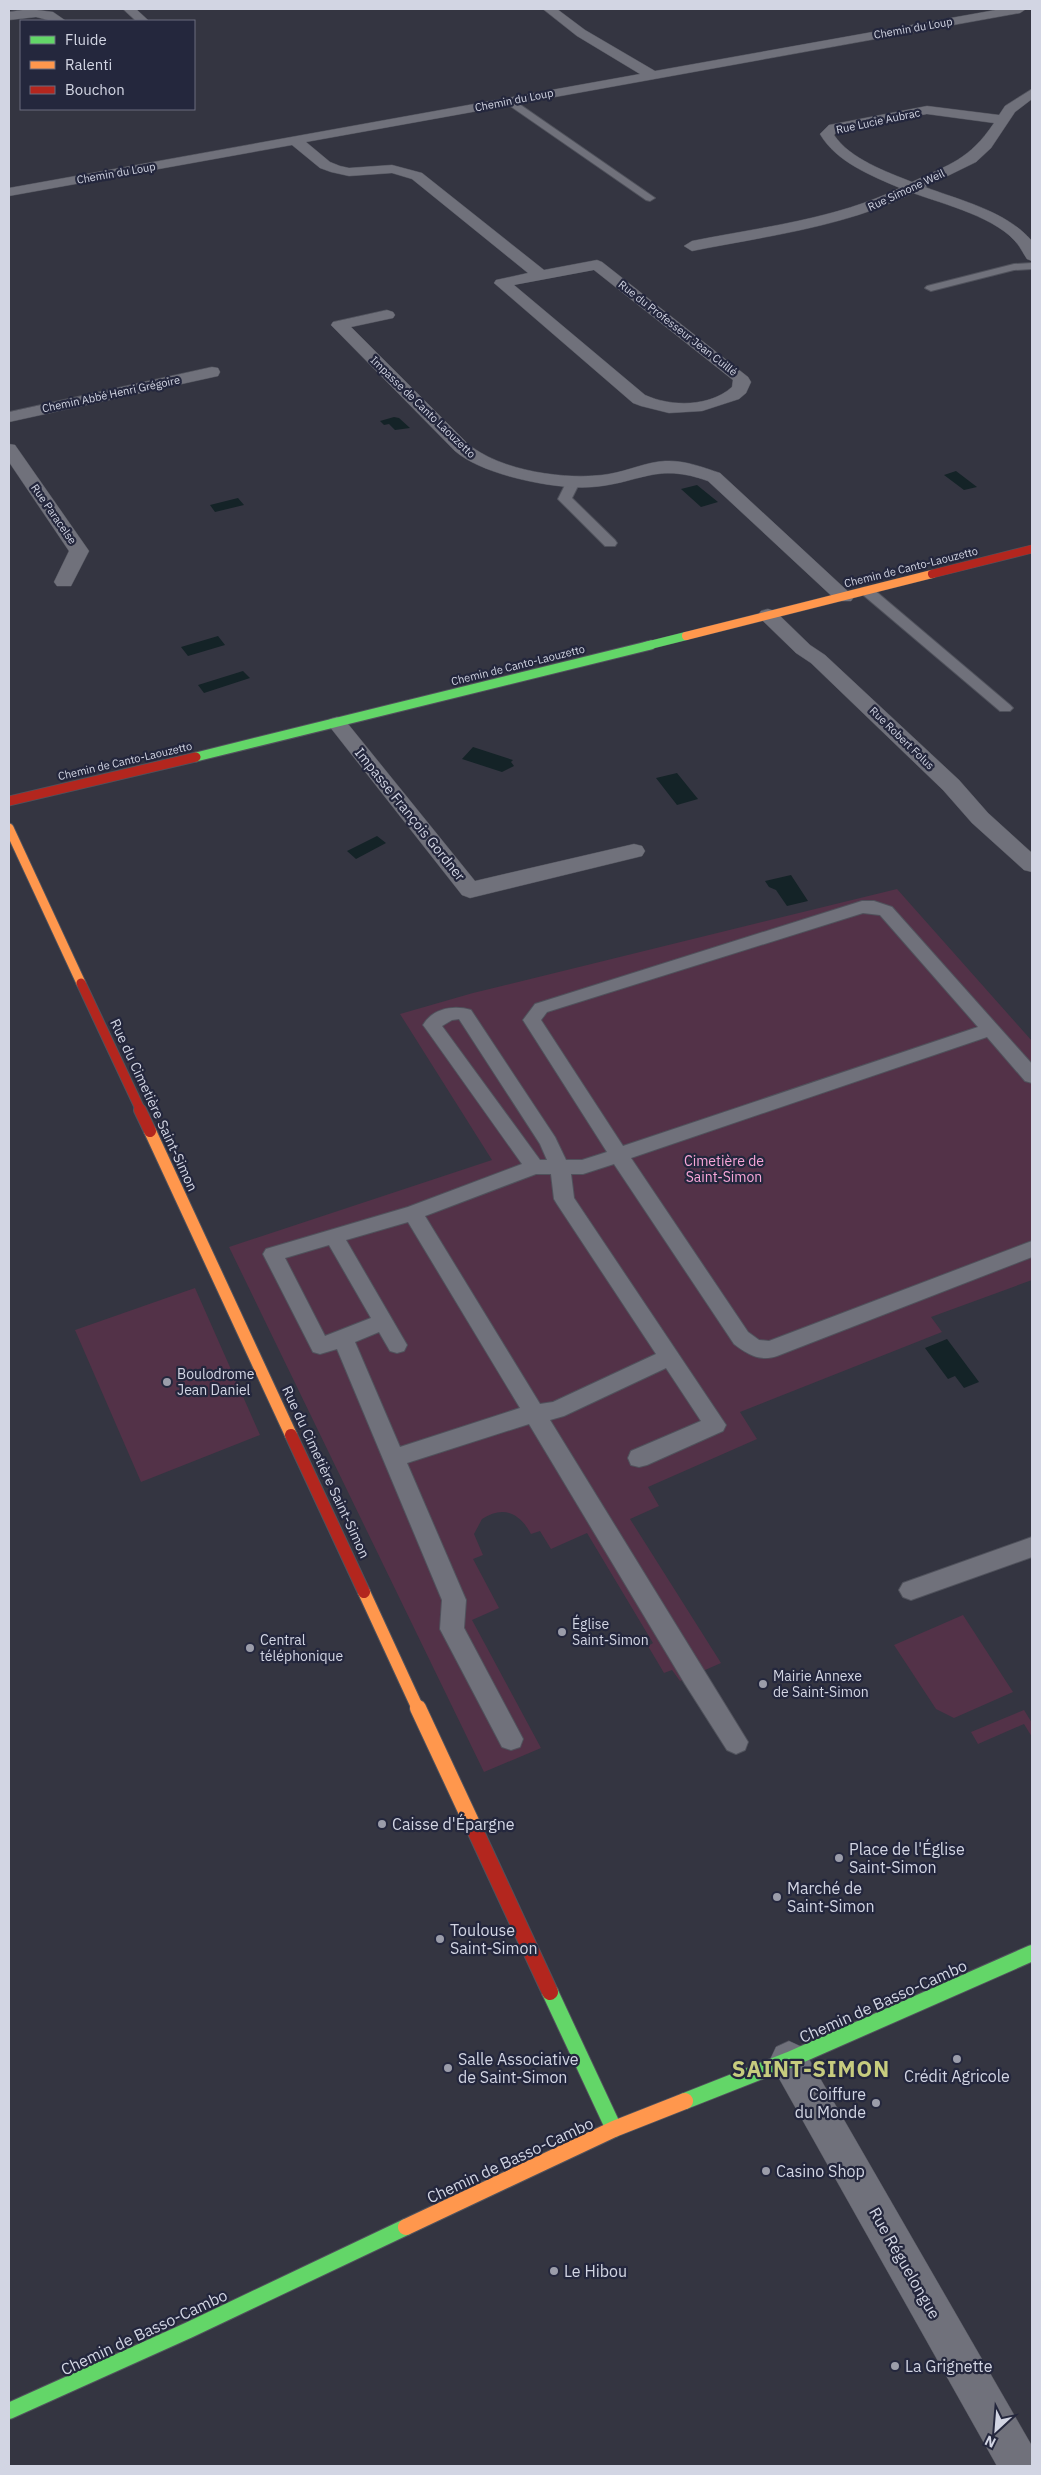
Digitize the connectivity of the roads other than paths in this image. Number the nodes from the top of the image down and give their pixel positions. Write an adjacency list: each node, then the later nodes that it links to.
1 (129, 9): 6 (street)
2 (549, 9): 7 (street)
3 (1020, 9): 7 (street, Chemin du Loup)
4 (9, 16): 5 (street)
5 (58, 20)
6 (142, 20)
7 (652, 75): 9 (street, Chemin du Loup)
8 (1032, 92): 10 (street, Rue Simone Weil)
9 (509, 101): 11 (street, Chemin du Loup); 14 (lane)
10 (1003, 120): 12 (street, Rue Simone Weil); 12 (street, Rue Lucie Aubrac)
11 (296, 140): 13 (street, Chemin du Loup); 18 (street)
12 (913, 188): 15 (street, Rue Simone Weil); 16 (street)
13 (9, 192)
14 (650, 198)
15 (692, 246)
16 (1032, 256)
17 (1032, 266): 19 (lane)
18 (542, 276): 18 (street, Rue du Professeur Jean Cuillé)
19 (930, 288)
20 (387, 315): 24 (street, Impasse de Canto Laouzetto)
21 (212, 372): 22 (street, Chemin Abbé Henri Grégoire)
22 (9, 417)
23 (9, 449): 27 (street, Rue Paracelse)
24 (573, 482): 25 (lane); 29 (street, Impasse de Canto Laouzetto)
25 (610, 543)
26 (1032, 549): 28 (street, Chemin de Canto-Laouzetto)
27 (64, 582)
28 (867, 591): 29 (street, Chemin de Canto-Laouzetto); 31 (lane)
29 (844, 597): 30 (street, Chemin de Canto-Laouzetto)
30 (768, 614): 32 (street, Chemin de Canto-Laouzetto); 36 (street, Rue Robert Folus)
31 (1005, 708)
32 (337, 723): 33 (street, Chemin de Canto-Laouzetto); 35 (street, Impasse François Gordner)
33 (9, 802)
34 (9, 828): 58 (street, Rue du Cimetière Saint-Simon)
35 (634, 851)
36 (1032, 865)
37 (991, 1029): 38 (lane); 39 (lane); 39 (lane)
38 (1032, 1076)
39 (618, 1154): 41 (lane); 44 (lane)
40 (536, 1167): 41 (lane); 41 (lane); 42 (lane)
41 (560, 1167): 48 (lane)
42 (413, 1213): 43 (lane); 49 (lane)
43 (333, 1235): 45 (lane); 46 (lane)
44 (1032, 1250)
45 (384, 1322): 46 (lane); 47 (lane)
46 (343, 1338): 50 (lane)
47 (397, 1345)
48 (668, 1357): 49 (lane); 51 (lane)
49 (535, 1415): 50 (lane); 55 (lane)
50 (394, 1458): 54 (lane)
51 (639, 1458)
52 (1032, 1547): 53 (lane)
53 (911, 1590)
54 (511, 1739)
55 (736, 1742)
56 (1032, 1953): 57 (street, Chemin de Basso-Cambo)
57 (789, 2060): 58 (street, Chemin de Basso-Cambo); 60 (street, Rue Réguelongue)
58 (614, 2129): 59 (street, Chemin de Basso-Cambo)
59 (9, 2412)
60 (1020, 2466)

